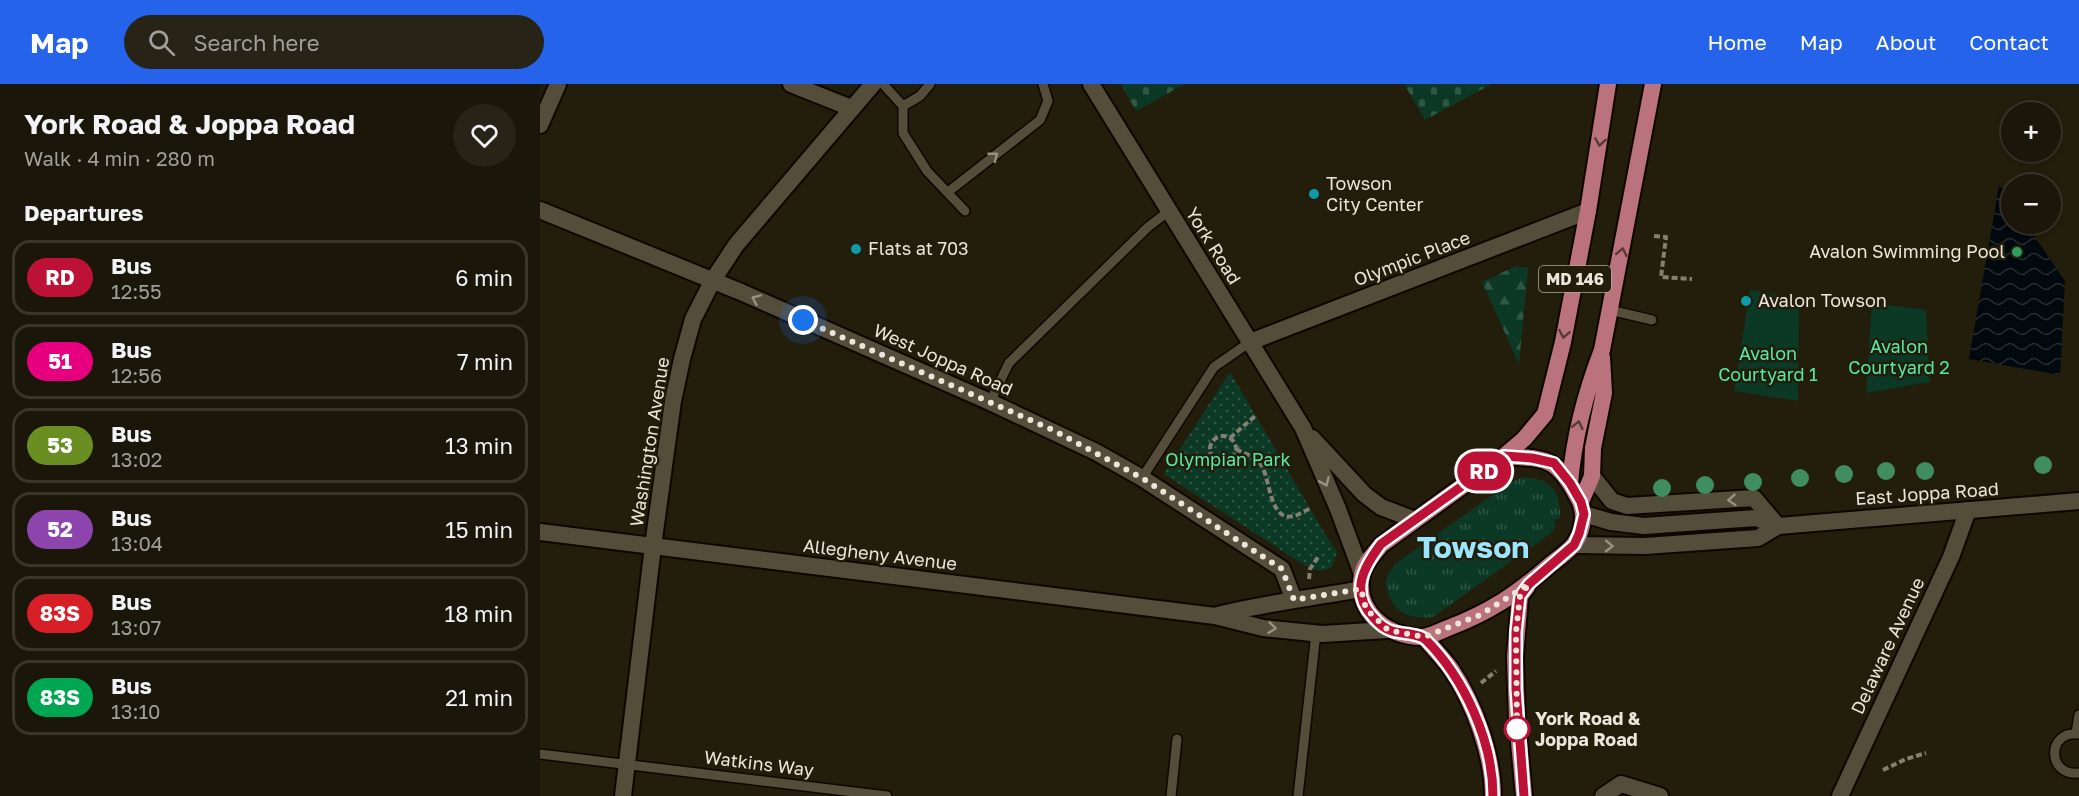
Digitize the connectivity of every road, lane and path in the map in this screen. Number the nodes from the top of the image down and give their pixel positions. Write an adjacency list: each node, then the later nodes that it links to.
1 (558, 84): 12 (street)
2 (791, 84): 11 (street)
3 (873, 84): 11 (street, Washington Avenue)
4 (883, 84): 10 (lane)
5 (930, 84): 10 (lane)
6 (1043, 84): 13 (lane, one-way to 6)
7 (1091, 84): 16 (street, York Road)
8 (1608, 84): 17 (main road, MD 146, one-way to 17)
9 (1653, 84): 21 (main road, MD 146, one-way to 9)
10 (903, 106): 13 (lane)
11 (851, 108): 20 (street, Washington Avenue)
12 (540, 125)
13 (948, 192): 15 (lane)
14 (540, 210): 20 (street, West Joppa Road)
15 (965, 211)
16 (1169, 211): 23 (street, York Road); 25 (lane)
17 (1588, 211): 23 (street, Olympic Place); 30 (main road, MD 146, one-way to 30)
18 (1654, 236): 19 (path)
19 (1692, 279)
20 (713, 280): 25 (street, West Joppa Road, one-way to 20); 42 (street, Washington Avenue)
21 (1610, 310): 22 (lane); 24 (main road, MD 146)
22 (1652, 320)
23 (1250, 342): 27 (street, York Road); 32 (lane)
24 (1602, 350): 31 (main road); 33 (main road, one-way to 24)
25 (990, 402): 32 (street, West Joppa Road)
26 (1256, 416): 28 (path)
27 (1303, 428): 38 (street, York Road); 45 (street, York Road, one-way to 45)
28 (1230, 438): 29 (path); 29 (path)
29 (1236, 449): 35 (path)
30 (1504, 456): 33 (main road); 38 (main road)
31 (1592, 476): 36 (main road); 39 (street, one-way to 31)
32 (1142, 478): 47 (street, West Joppa Road)
33 (1570, 483): 36 (main road)
34 (2079, 501): 37 (street, East Joppa Road)
35 (1310, 508)
36 (1582, 508): 39 (street, East Joppa Road); 41 (main road)
37 (1968, 510): 39 (street, East Joppa Road); 70 (street, Delaware Avenue)
38 (1415, 520): 45 (main road)
39 (1778, 526): 41 (street, East Joppa Road, one-way to 39)
40 (540, 532): 42 (street, Allegheny Avenue)
41 (1574, 545): 46 (main road)
42 (652, 546): 48 (street, Allegheny Avenue); 59 (street, Washington Avenue)
43 (1318, 557): 44 (path)
44 (1309, 580)
45 (1361, 581): 47 (street, Allegheny Avenue); 49 (main road)
46 (1529, 584): 51 (main road); 67 (main road)
47 (1294, 600): 48 (street, Allegheny Avenue)
48 (1215, 616): 50 (street, Allegheny Avenue, one-way to 50)
49 (1388, 630): 50 (street, Allegheny Avenue); 51 (main road)
50 (1316, 633): 65 (lane)
51 (1424, 637): 66 (main road)
52 (1497, 671): 53 (path)
53 (1476, 686)
54 (2079, 715): 55 (lane)
55 (2078, 734): 61 (lane)
56 (1177, 739): 64 (lane)
57 (1926, 753): 60 (path)
58 (540, 754): 59 (lane, Watkins Way)
59 (626, 765): 62 (street, Washington Avenue); 63 (lane, Watkins Way)
60 (1883, 770)
61 (2079, 773)
62 (623, 796)
63 (887, 796)
64 (1171, 796)
65 (1298, 796)
66 (1493, 796)
67 (1524, 796)
68 (1603, 796): 69 (street)
69 (1660, 796)
70 (1840, 796)

